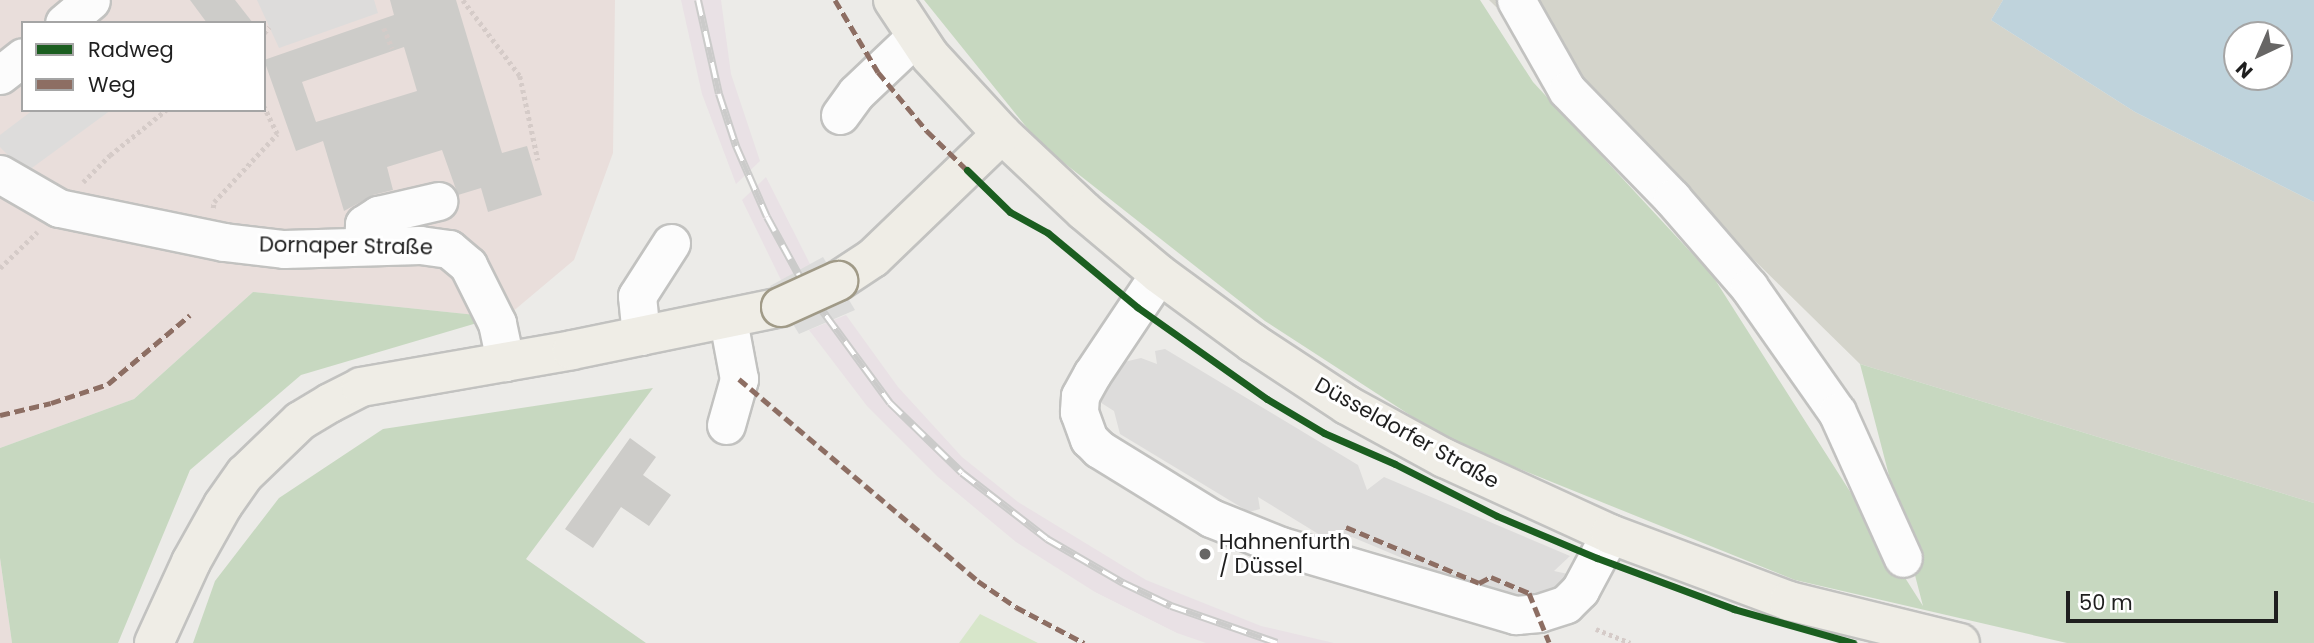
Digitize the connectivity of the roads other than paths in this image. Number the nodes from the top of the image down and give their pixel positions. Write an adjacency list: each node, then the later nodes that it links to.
1 (90, 0): 4 (lane)
2 (893, 0): 5 (main road, Düsseldorfer Straße)
3 (1516, 0): 20 (lane)
4 (66, 21)
5 (915, 37): 8 (lane); 9 (main road, Düsseldorfer Straße)
6 (21, 59): 7 (lane)
7 (0, 75)
8 (840, 116)
9 (1002, 134): 14 (main road, Düsseldorfer Straße); 15 (main road, bridge)
10 (0, 174): 13 (lane, Dornaper Straße)
11 (438, 201): 13 (lane)
12 (671, 243): 16 (lane)
13 (363, 246): 17 (lane, Dornaper Straße)
14 (1159, 274): 19 (main road, Düsseldorfer Straße); 19 (lane)
15 (728, 320): 16 (main road); 18 (lane)
16 (641, 336): 17 (main road)
17 (505, 362): 21 (main road)
18 (726, 425)
19 (1610, 534): 22 (main road, Düsseldorfer Straße)
20 (1903, 558)
21 (154, 643)
22 (1960, 643)

